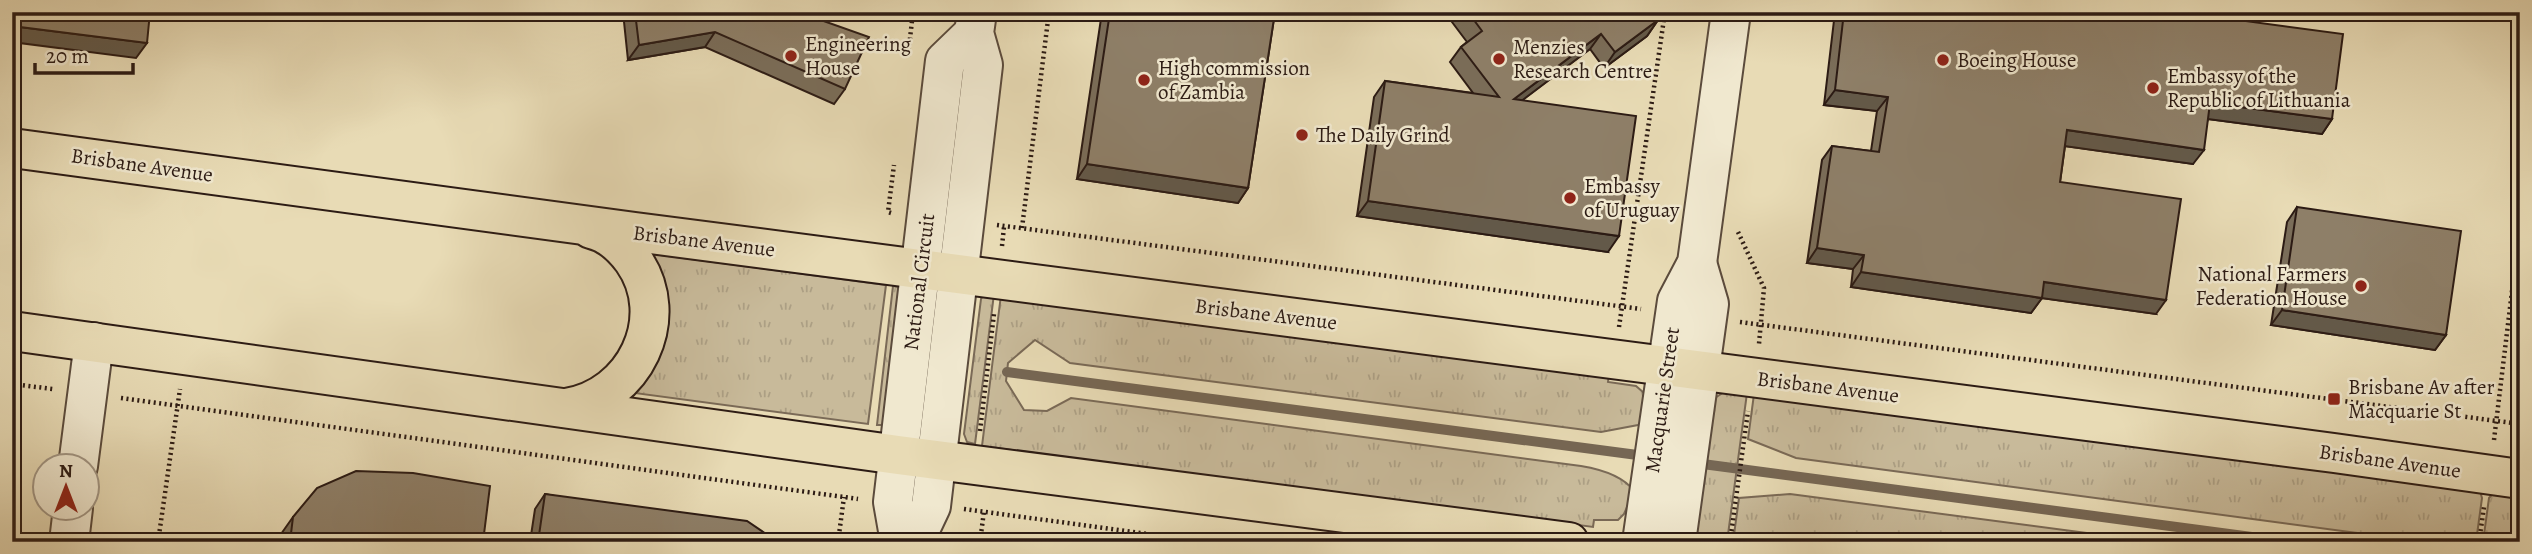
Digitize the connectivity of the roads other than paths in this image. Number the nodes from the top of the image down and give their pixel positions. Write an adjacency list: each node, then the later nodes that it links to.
1 (1731, 12): 9 (street, Macquarie Street)
2 (975, 23): 5 (street, National Circuit); 6 (street, National Circuit)
3 (12, 148): 4 (main road, Brisbane Avenue)
4 (572, 224): 5 (main road, Brisbane Avenue); 10 (main road)
5 (920, 269): 6 (main road, Brisbane Avenue); 12 (street, National Circuit)
6 (958, 274): 9 (main road, Brisbane Avenue); 13 (street, National Circuit)
7 (12, 331): 8 (main road)
8 (93, 342): 10 (main road); 11 (street)
9 (1683, 368): 14 (main road, Brisbane Avenue); 15 (street, Macquarie Street)
10 (563, 408): 12 (main road)
11 (80, 452)
12 (898, 455): 13 (main road); 18 (street, National Circuit)
13 (937, 460): 19 (street, National Circuit); 20 (main road)
14 (2520, 480)
15 (1666, 494): 21 (street, Macquarie Street); 22 (street, Macquarie Street)
16 (71, 522): 17 (street)
17 (69, 542)
18 (900, 542)
19 (914, 542)
20 (1569, 542)
21 (1642, 542)
22 (1676, 542)

